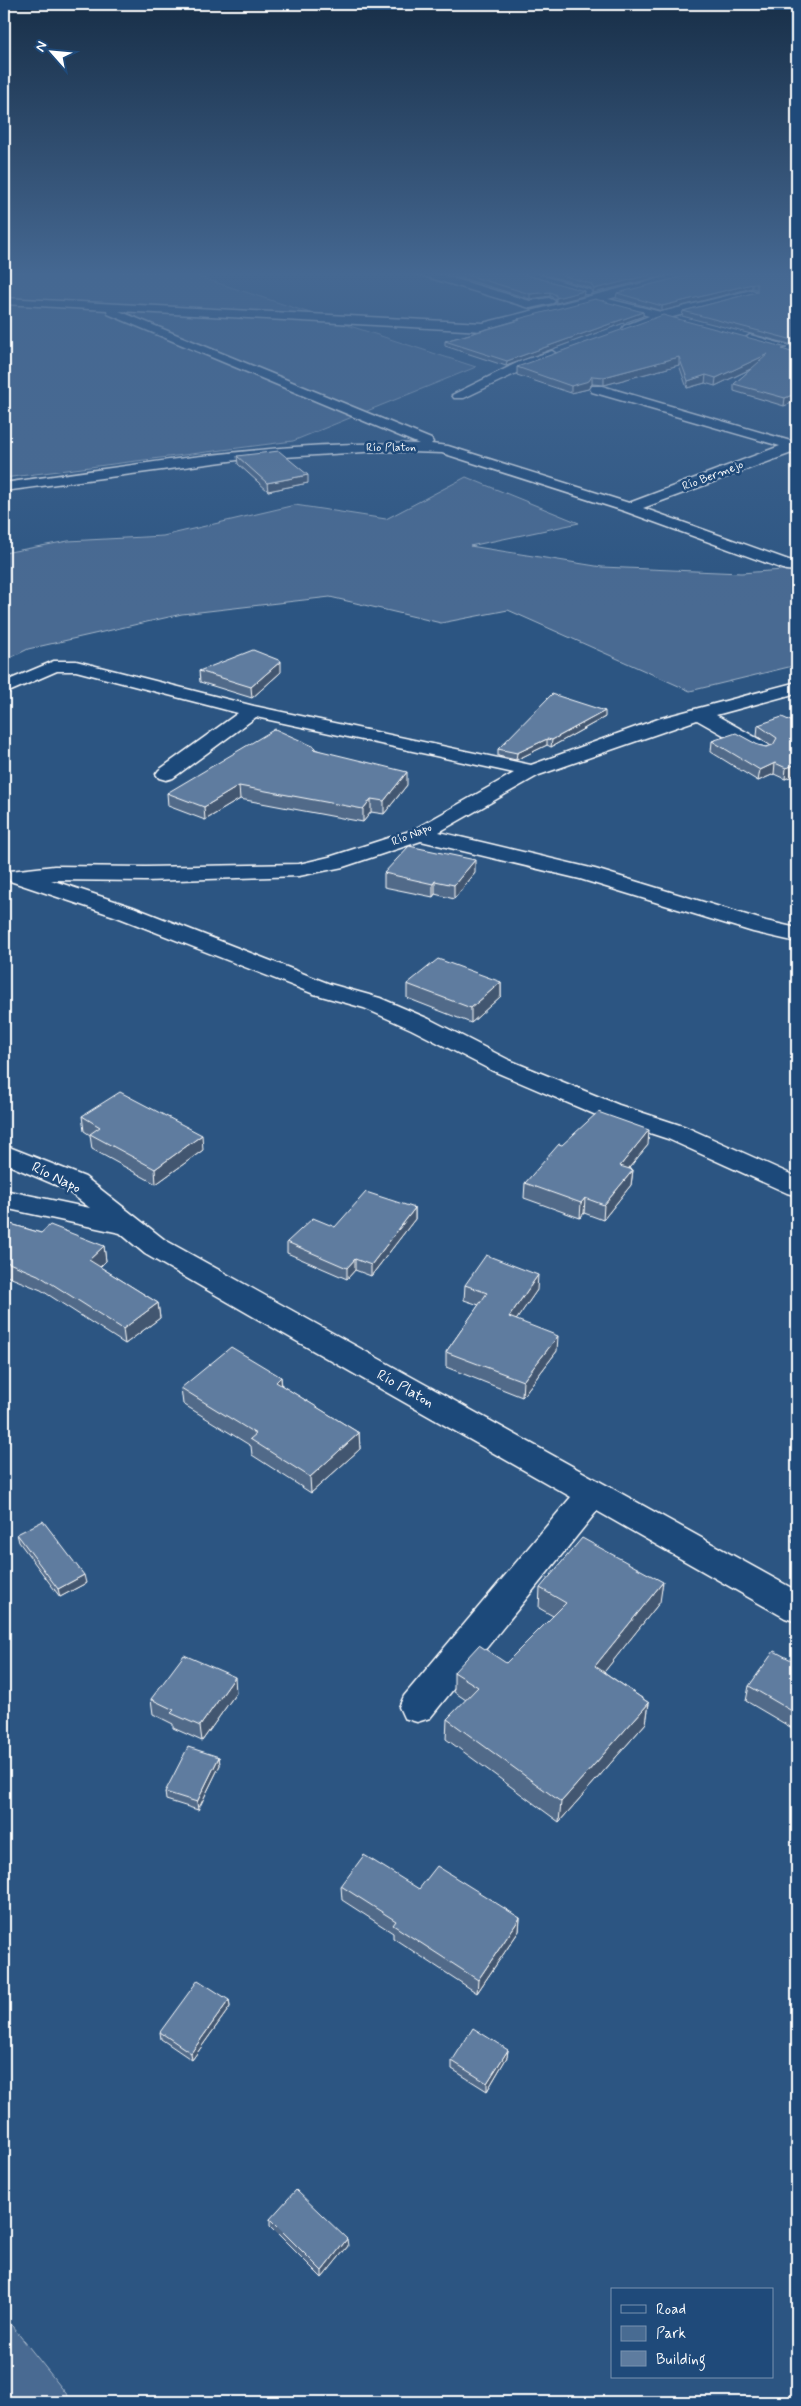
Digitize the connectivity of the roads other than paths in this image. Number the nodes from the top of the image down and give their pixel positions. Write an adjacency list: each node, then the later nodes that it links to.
1 (286, 384): 6 (street)
2 (482, 384): 4 (street)
3 (597, 389): 5 (street)
4 (459, 395)
5 (796, 446): 10 (street, Río Bermejo)
6 (443, 449): 7 (street, Río Platon); 10 (street, Río Platon)
7 (204, 460): 8 (street); 9 (street, Río Platon)
8 (227, 473)
9 (4, 487)
10 (629, 508): 11 (street, Río Platon)
11 (792, 567)
12 (797, 687): 15 (street, Río Napo)
13 (4, 690): 14 (street)
14 (253, 711): 17 (street); 18 (street)
15 (701, 714): 16 (street); 17 (street, Río Napo)
16 (764, 750)
17 (532, 771): 19 (street, Río Napo)
18 (166, 774)
19 (420, 834): 20 (street, Río Napo); 21 (street)
20 (11, 878): 23 (street)
21 (797, 935)
22 (4, 1154): 25 (street, Río Napo)
23 (797, 1188)
24 (4, 1199): 25 (street, Río Platon)
25 (129, 1226): 26 (street, Río Platon)
26 (592, 1494): 27 (street, Río Platon); 28 (street)
27 (797, 1608)
28 (416, 1707)

